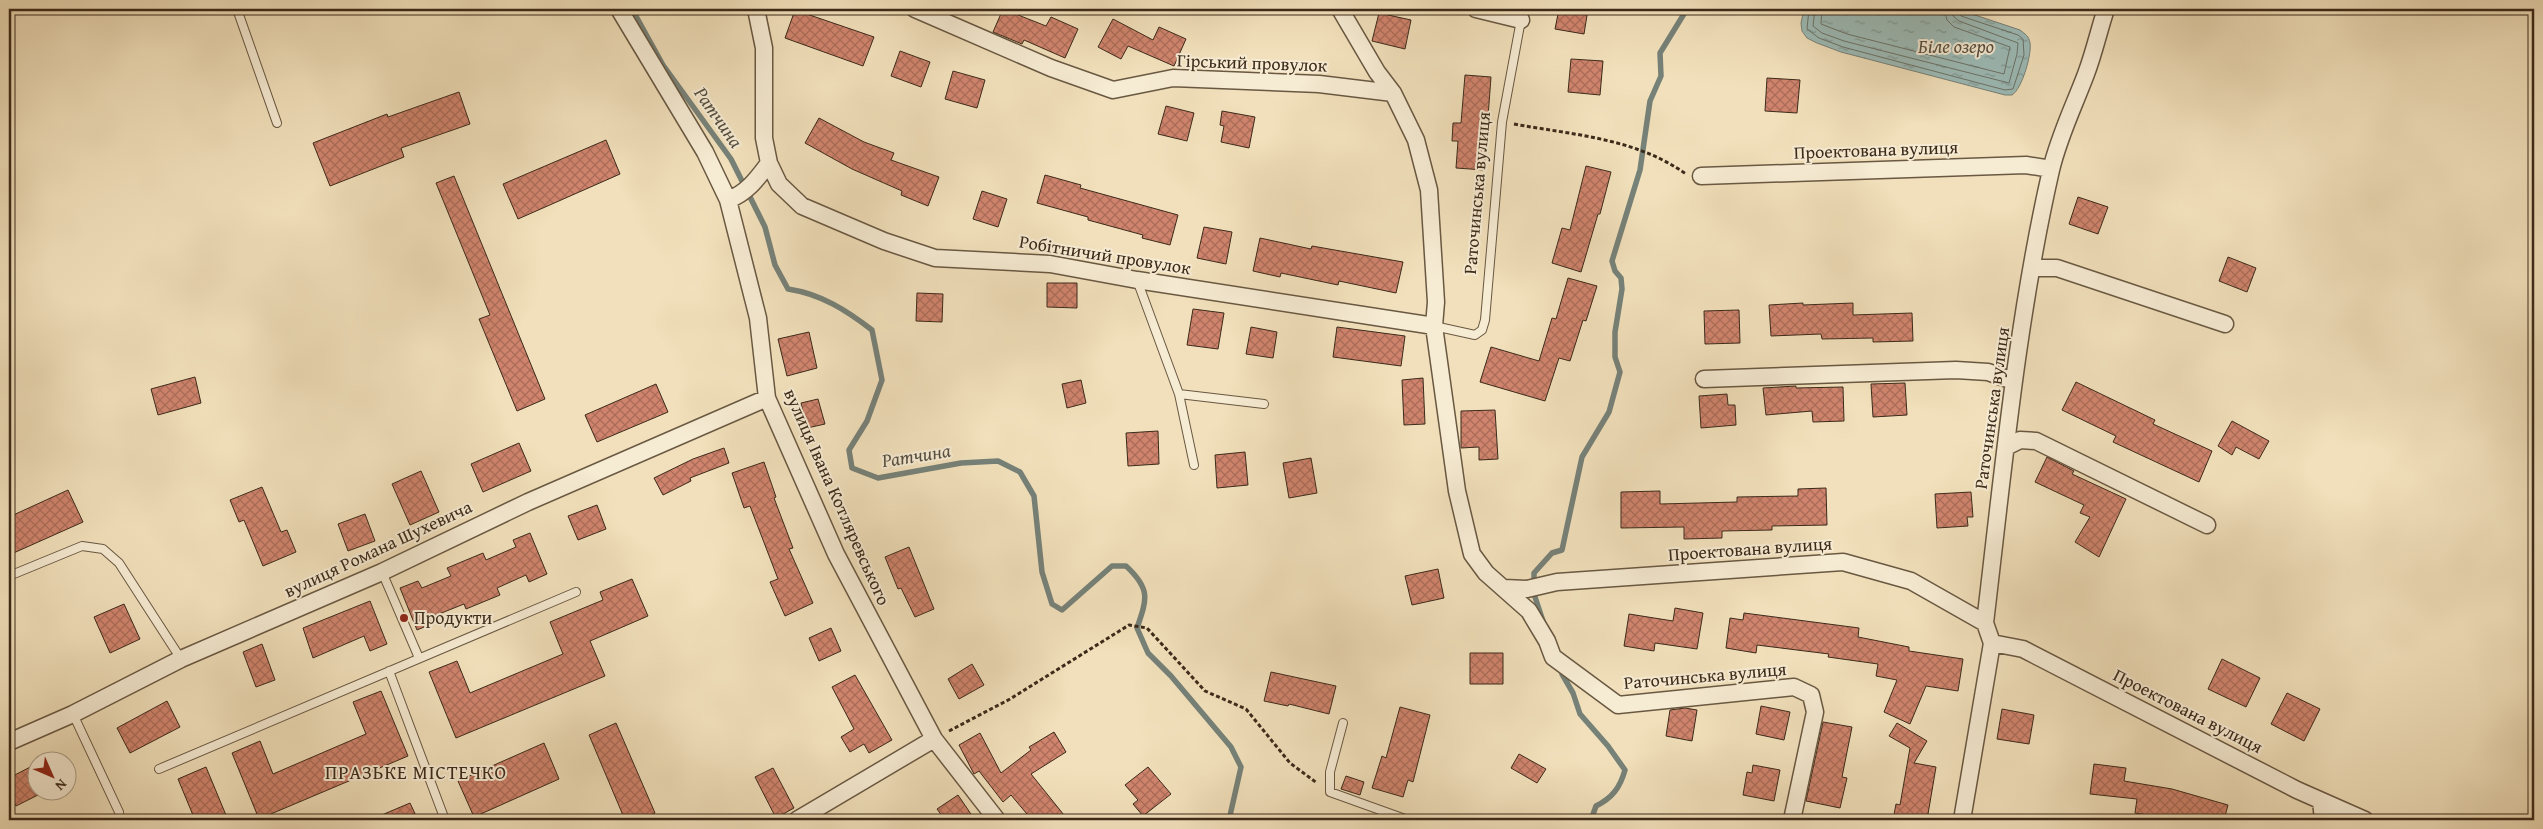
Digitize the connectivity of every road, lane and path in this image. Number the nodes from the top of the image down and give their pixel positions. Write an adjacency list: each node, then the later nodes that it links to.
1 (237, 9): 11 (lane)
2 (619, 9): 16 (street, вулиця Івана Котляревського)
3 (915, 9): 9 (street, Гірський провулок)
4 (1340, 9): 9 (street, Раточинська вулиця)
5 (1476, 9): 8 (street)
6 (2106, 9): 14 (street, Раточинська вулиця)
7 (757, 10): 13 (street, Робітничий провулок)
8 (1522, 15): 10 (lane, Раточинська вулиця)
9 (1393, 93): 20 (street, Раточинська вулиця)
10 (1502, 122): 12 (path); 20 (lane, Раточинська вулиця)
11 (277, 123)
12 (1667, 161)
13 (769, 163): 16 (street); 18 (street, Робітничий провулок)
14 (2052, 169): 15 (street, Проектована вулиця); 17 (street, Раточинська вулиця)
15 (1701, 176)
16 (734, 198): 24 (street, вулиця Івана Котляревського)
17 (2033, 268): 19 (street); 22 (street, Раточинська вулиця)
18 (1137, 280): 20 (street, Робітничий провулок); 23 (lane)
19 (2226, 324)
20 (1434, 326): 31 (street, Раточинська вулиця)
21 (1704, 379): 22 (street)
22 (2013, 380): 26 (street, Раточинська вулиця)
23 (1179, 394): 25 (lane); 27 (lane)
24 (767, 398): 29 (street, вулиця Романа Шухевича); 40 (street, вулиця Івана Котляревського)
25 (1264, 404)
26 (2006, 448): 28 (street); 33 (street, Раточинська вулиця)
27 (1194, 465)
28 (2207, 525)
29 (382, 572): 35 (lane); 36 (street, вулиця Романа Шухевича)
30 (9, 576): 36 (lane)
31 (1505, 588): 33 (street, Проектована вулиця); 50 (street, Раточинська вулиця)
32 (576, 592): 35 (lane)
33 (1985, 623): 34 (street, Раточинська вулиця)
34 (1992, 643): 44 (street, Проектована вулиця); 51 (street, Раточинська вулиця)
35 (419, 658): 37 (lane)
36 (181, 659): 38 (street, вулиця Романа Шухевича)
37 (389, 671): 42 (lane); 46 (lane)
38 (73, 714): 41 (street, вулиця Романа Шухевича); 45 (lane)
39 (1343, 723): 43 (lane)
40 (934, 740): 43 (path); 47 (street); 48 (street, вулиця Івана Котляревського)
41 (9, 742)
42 (159, 769)
43 (1330, 792): 49 (lane)
44 (2321, 801): 52 (street); 53 (street, Проектована вулиця)
45 (119, 812)
46 (445, 820)
47 (797, 820)
48 (997, 820)
49 (1408, 820)
50 (1792, 820)
51 (1962, 820)
52 (2323, 820)
53 (2365, 820)

